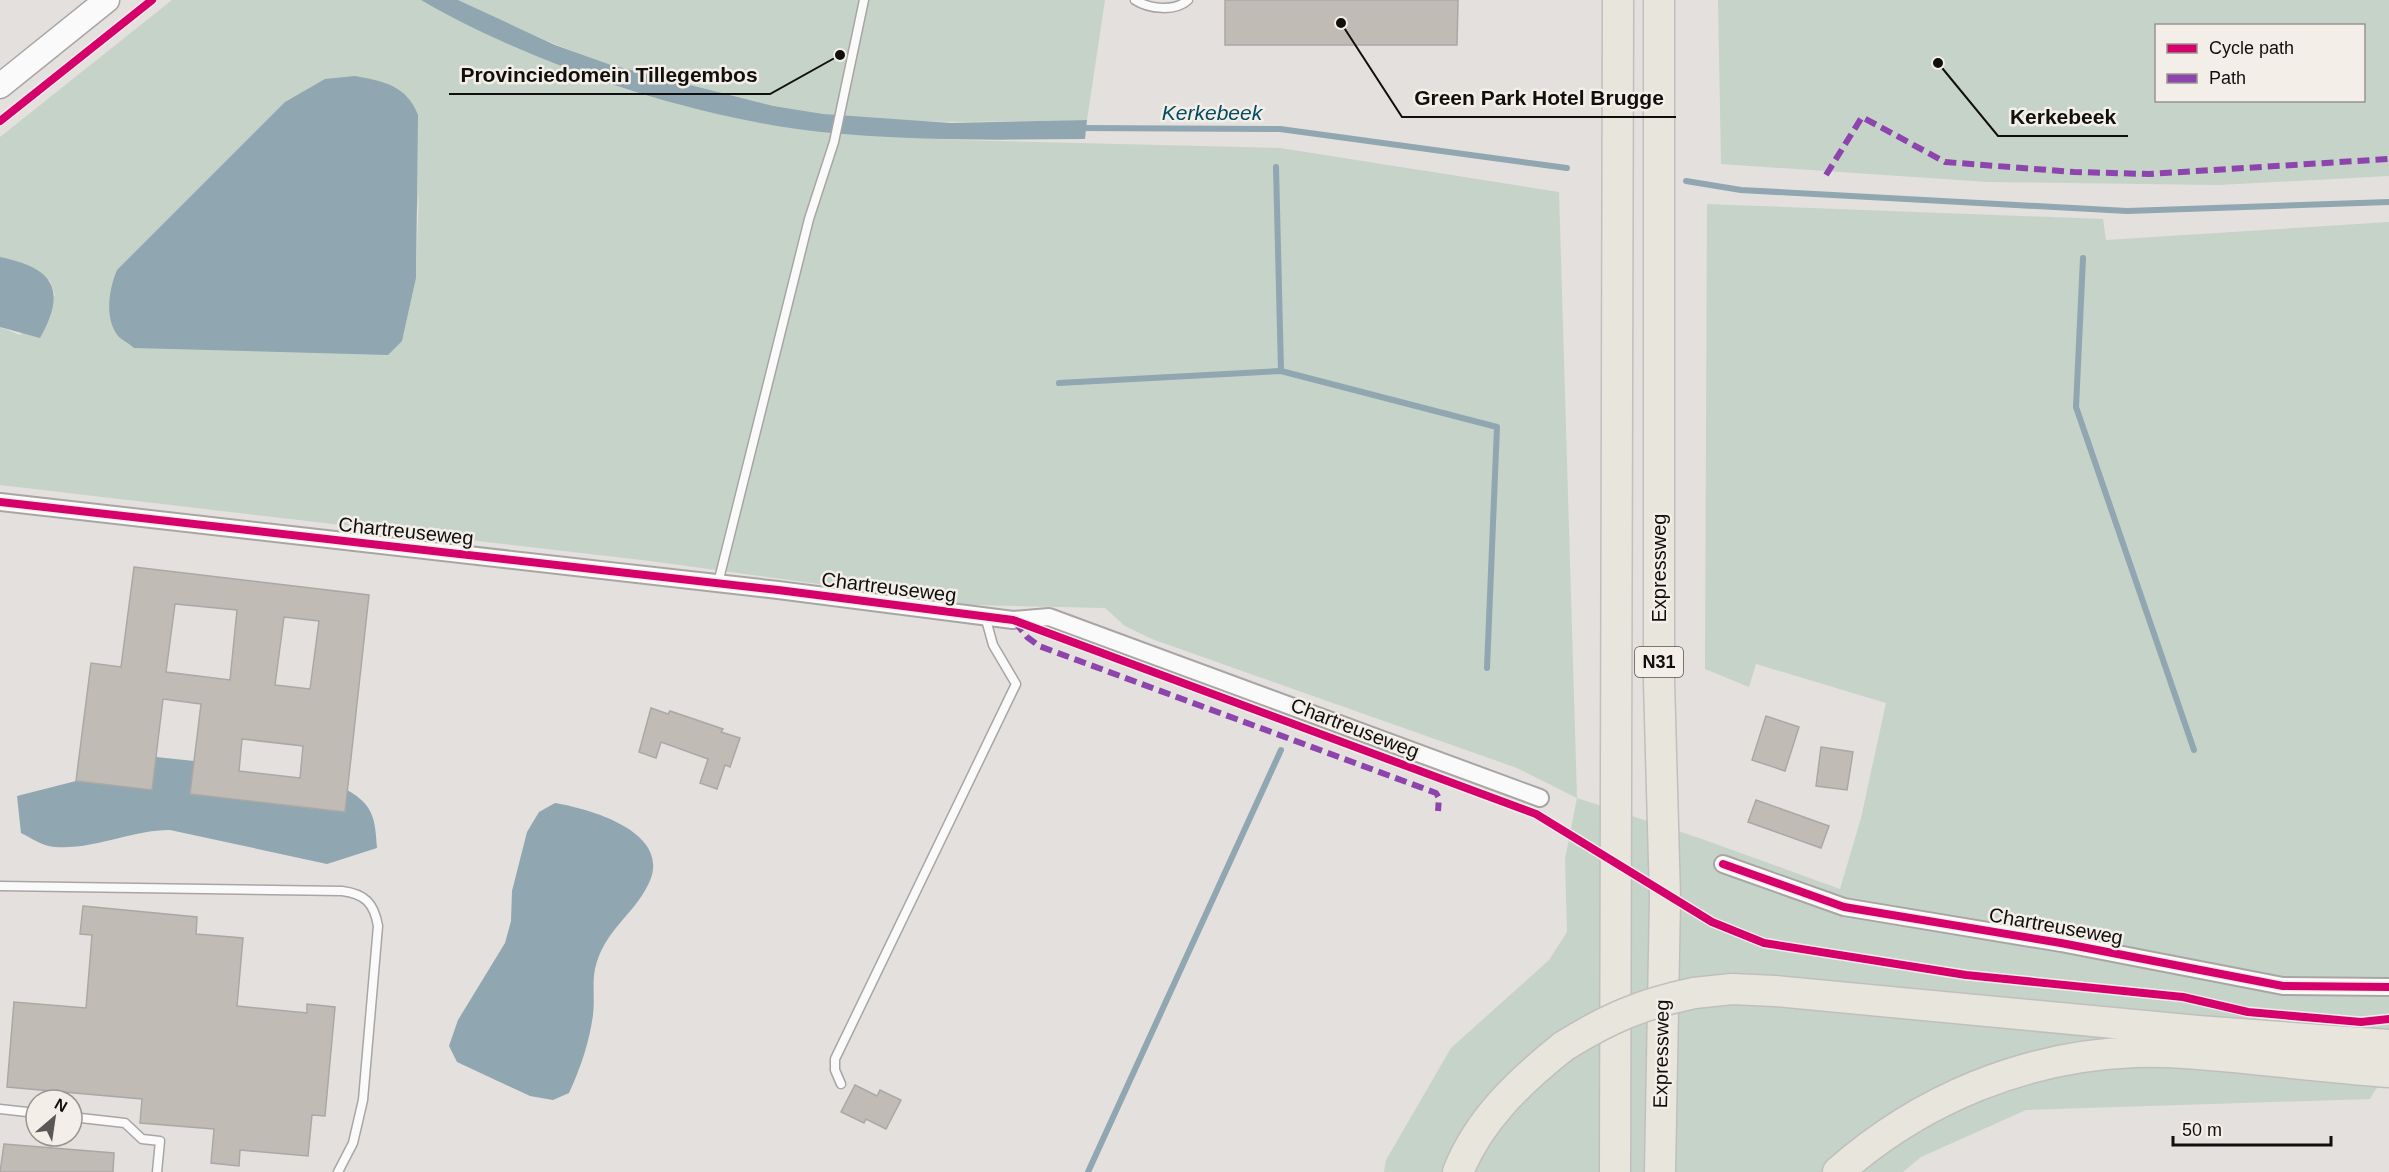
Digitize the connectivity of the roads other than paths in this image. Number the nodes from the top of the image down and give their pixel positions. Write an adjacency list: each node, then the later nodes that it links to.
1 (107, 0): 7 (main road)
2 (864, 0): 9 (lane)
3 (1135, 0): 4 (lane)
4 (1188, 0)
5 (1618, 0): 24 (highway, N31)
6 (1659, 0): 25 (highway, Expressweg / N31)
7 (0, 86)
8 (0, 502): 9 (street, Chartreuseweg)
9 (718, 583): 10 (street, Chartreuseweg)
10 (985, 615): 11 (street, Chartreuseweg); 17 (lane)
11 (1540, 798)
12 (1723, 864): 14 (street, Chartreuseweg)
13 (0, 886): 22 (lane)
14 (2389, 987)
15 (2389, 1045): 23 (highway, bridge)
16 (2389, 1072): 26 (highway)
17 (841, 1084)
18 (0, 1109): 19 (lane)
19 (24, 1112)
20 (84, 1118): 21 (lane)
21 (157, 1172)
22 (338, 1172)
23 (1458, 1172)
24 (1615, 1172)
25 (1660, 1172)
26 (1838, 1172)

